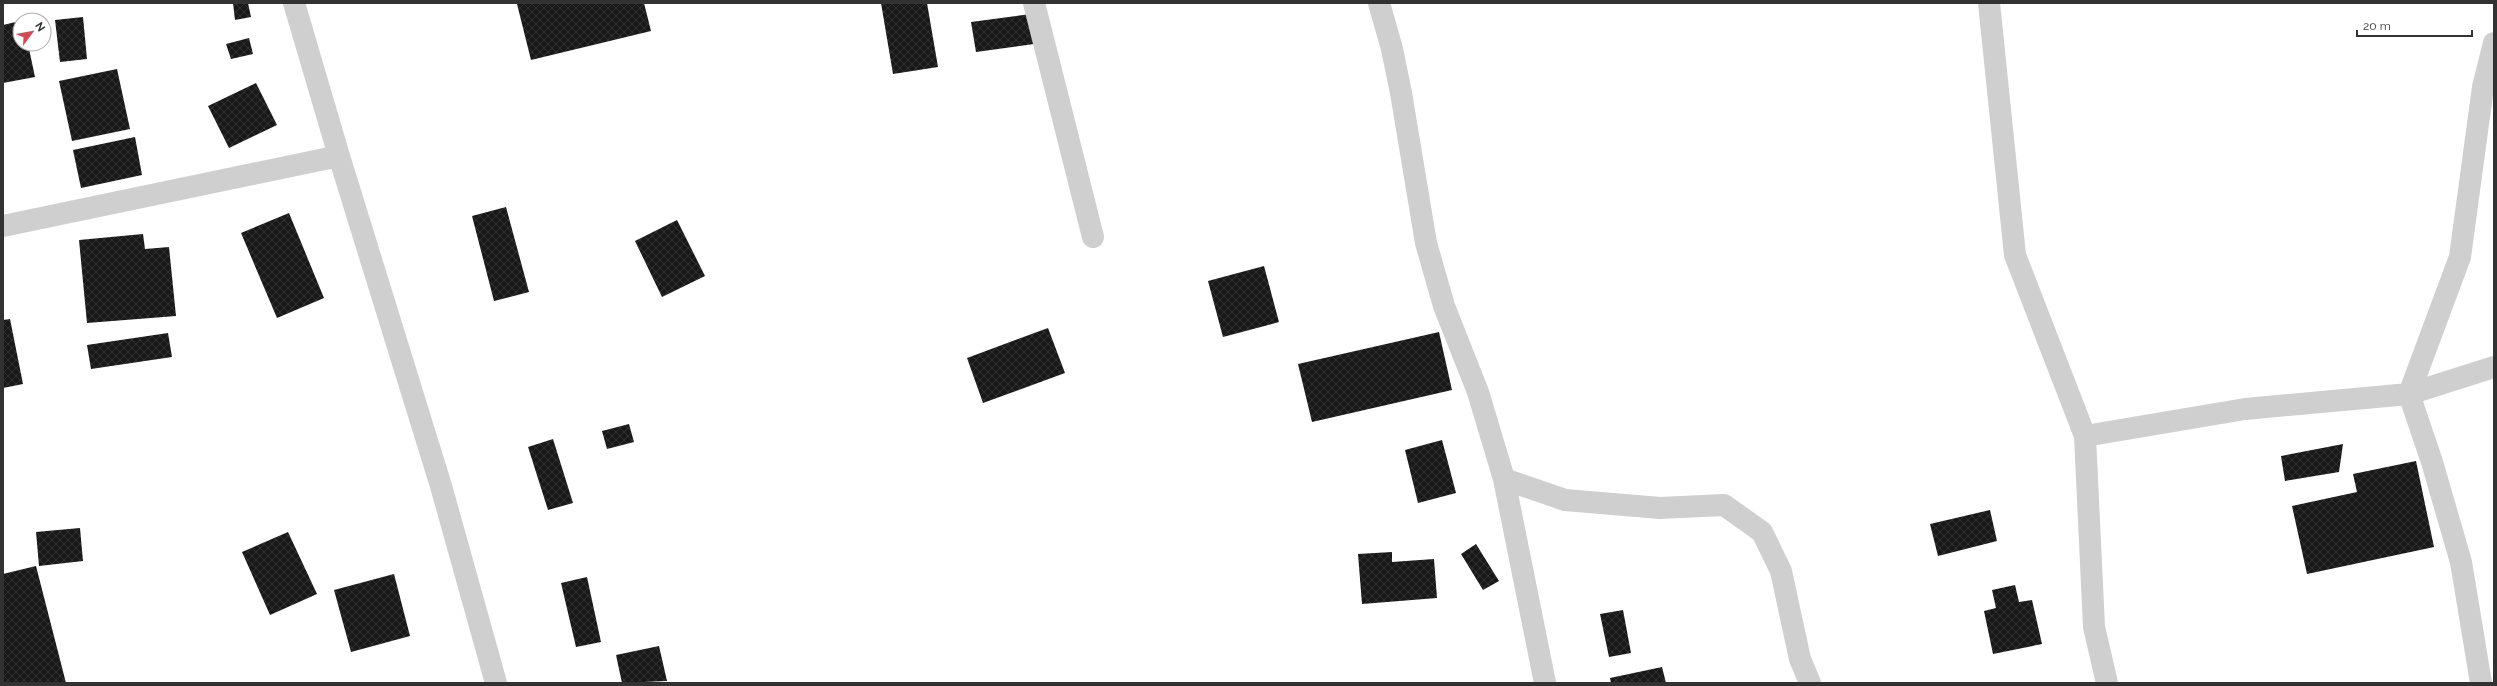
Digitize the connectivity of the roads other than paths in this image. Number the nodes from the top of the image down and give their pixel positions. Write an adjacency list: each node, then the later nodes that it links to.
1 (294, 3): 6 (street)
2 (1034, 3): 8 (street)
3 (1379, 3): 12 (street)
4 (1989, 3): 11 (street)
5 (2494, 43): 10 (street)
6 (338, 156): 7 (street); 13 (street)
7 (3, 226)
8 (1093, 237)
9 (2494, 368): 10 (street)
10 (2409, 394): 11 (street); 17 (street)
11 (2085, 436): 16 (street)
12 (1504, 479): 14 (street); 15 (street)
13 (496, 683)
14 (1545, 683)
15 (1810, 683)
16 (2107, 683)
17 (2481, 683)

